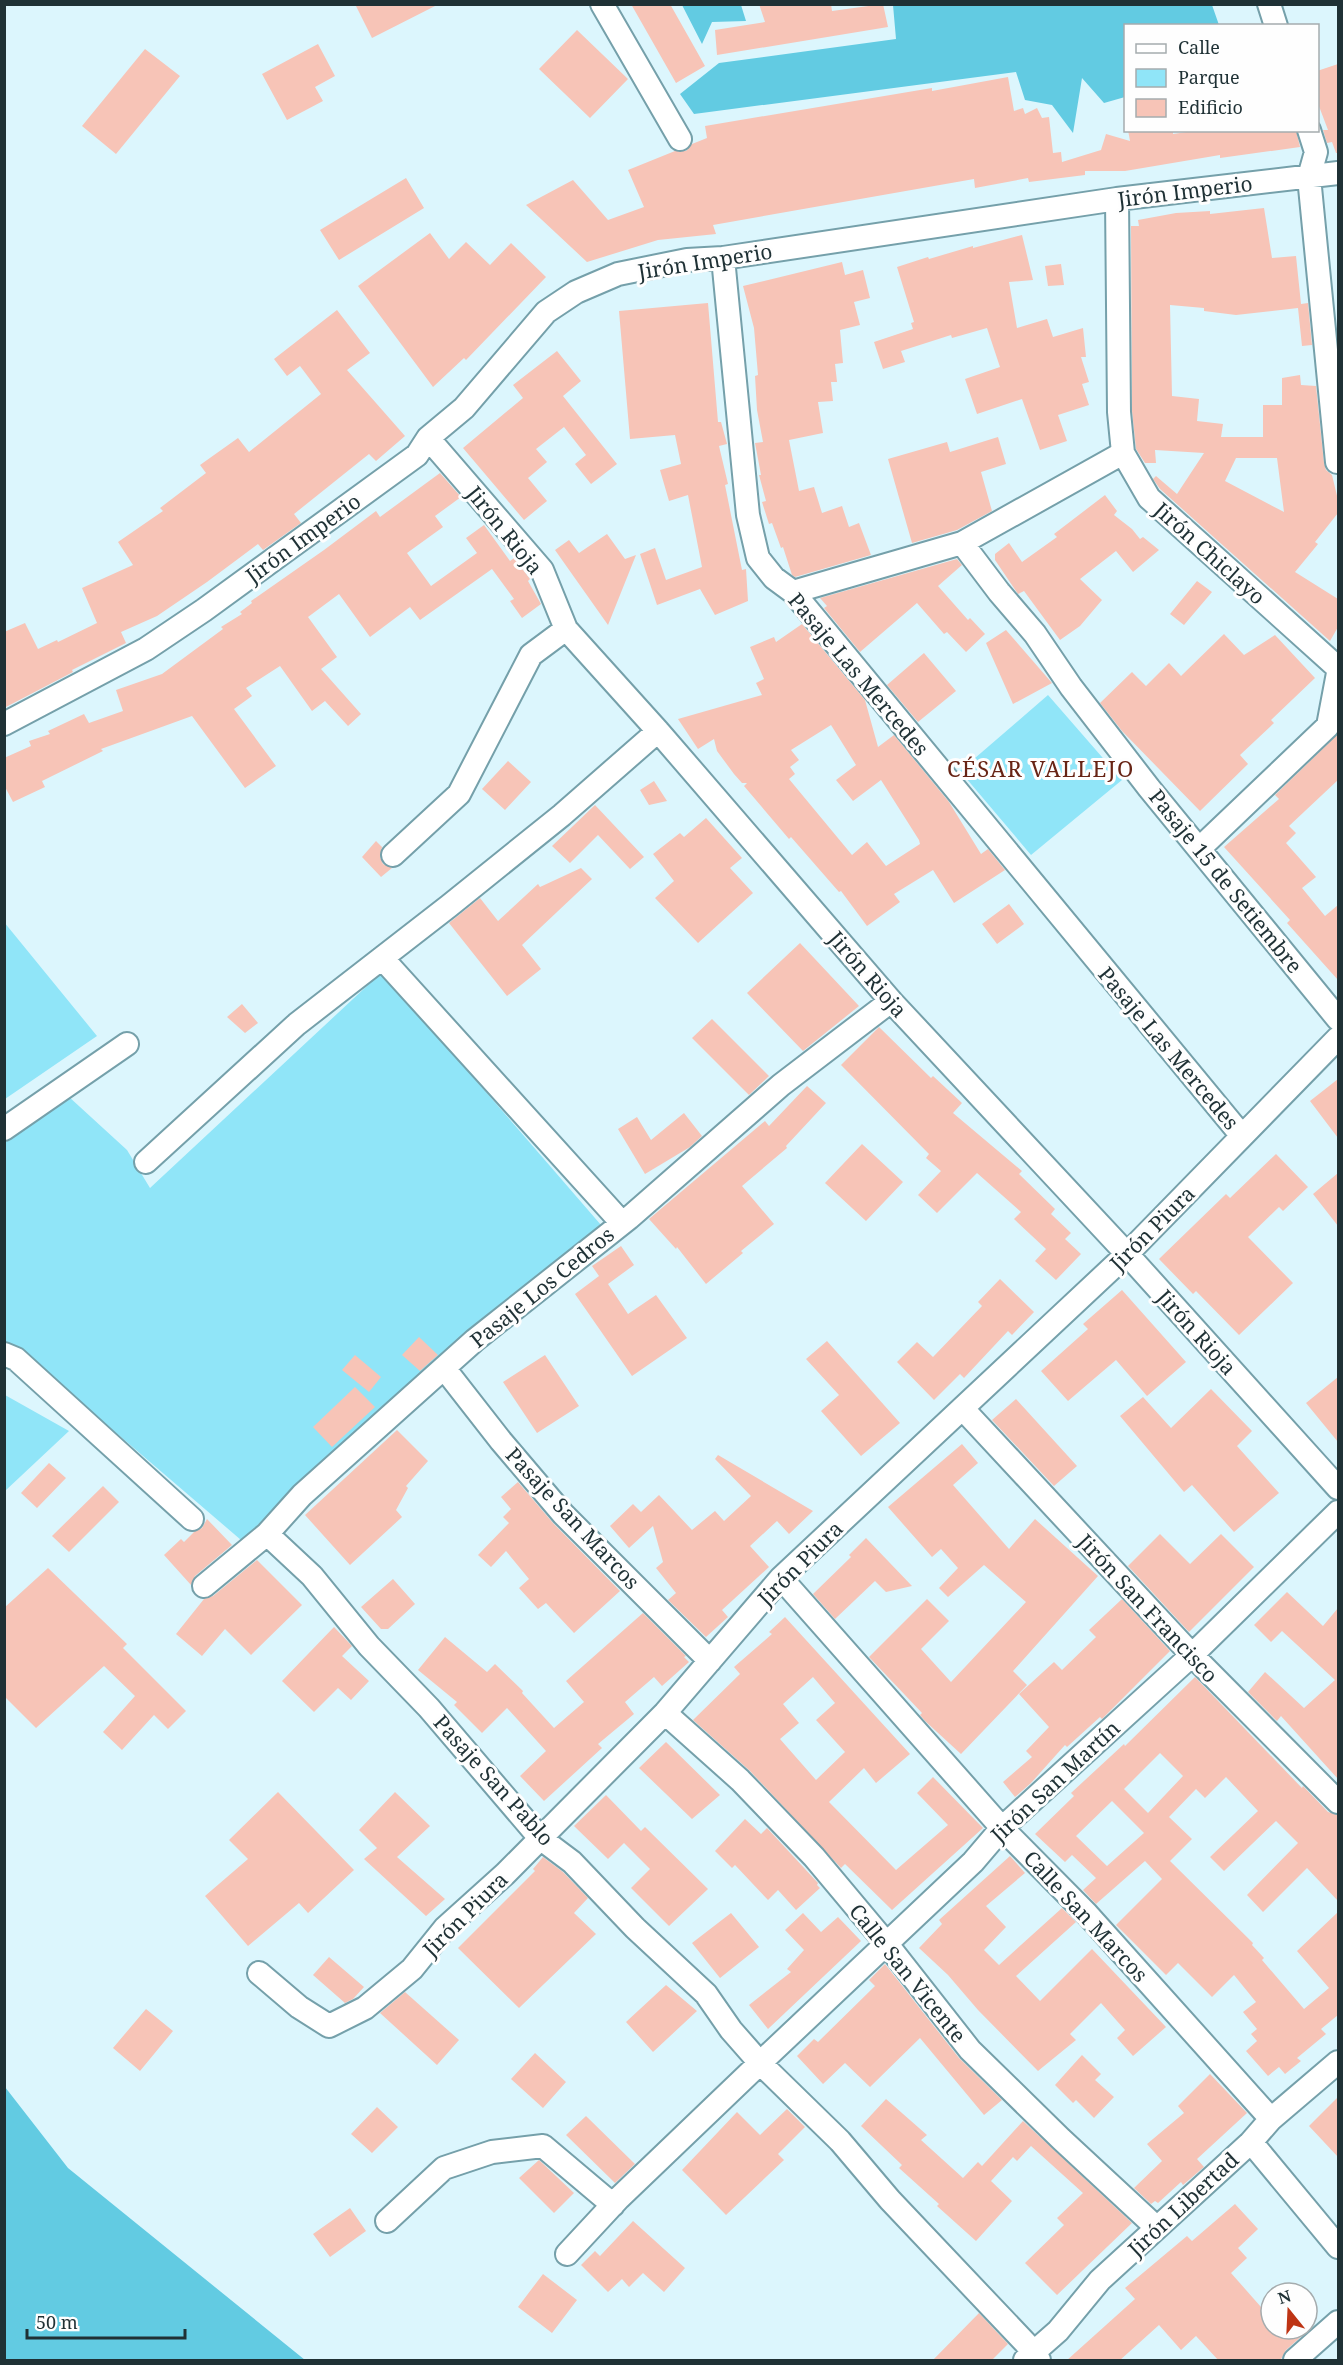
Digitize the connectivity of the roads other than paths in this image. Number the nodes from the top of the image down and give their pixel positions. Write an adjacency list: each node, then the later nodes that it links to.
1 (602, 4): 5 (street)
2 (1269, 4): 3 (street)
3 (1275, 24)
4 (1310, 132): 7 (street)
5 (680, 139)
6 (1338, 173): 7 (street, Jirón Imperio)
7 (1309, 177): 8 (street, Jirón Imperio); 12 (street)
8 (1117, 198): 9 (street, Jirón Imperio); 11 (street, Jirón Chiclayo)
9 (723, 258): 10 (street, Jirón Imperio); 14 (street, Pasaje Las Mercedes)
10 (428, 438): 15 (street, Jirón Rioja); 18 (street, Jirón Imperio)
11 (1123, 453): 13 (street); 16 (street, Jirón Chiclayo)
12 (1337, 462)
13 (962, 543): 14 (street); 20 (street, Pasaje 15 de Setiembre)
14 (793, 592): 28 (street, Pasaje Las Mercedes)
15 (566, 628): 19 (street, Jirón Rioja); 21 (street)
16 (1338, 668)
17 (1338, 673): 20 (street)
18 (4, 724)
19 (658, 731): 22 (street); 23 (street, Jirón Rioja)
20 (1200, 848): 24 (street, Pasaje 15 de Setiembre)
21 (393, 855)
22 (382, 958): 29 (street); 30 (street)
23 (891, 1001): 30 (street, Pasaje Los Cedros); 31 (street, Jirón Rioja)
24 (1338, 1018)
25 (1338, 1038): 28 (street, Jirón Piura)
26 (127, 1044): 27 (street)
27 (4, 1129)
28 (1242, 1136): 31 (street, Jirón Piura)
29 (146, 1162)
30 (622, 1223): 33 (street, Pasaje Los Cedros)
31 (1127, 1254): 34 (street, Jirón Piura); 35 (street, Jirón Rioja)
32 (4, 1354): 37 (street)
33 (444, 1368): 38 (street, Pasaje Los Cedros); 42 (street, Pasaje San Marcos)
34 (963, 1409): 39 (street, Jirón Piura); 41 (street, Jirón San Francisco)
35 (1338, 1488)
36 (1338, 1512): 41 (street, Jirón San Martín)
37 (192, 1520)
38 (267, 1534): 40 (street, Pasaje Los Cedros); 46 (street, Pasaje San Pablo)
39 (781, 1578): 42 (street, Jirón Piura); 45 (street, Calle San Marcos)
40 (204, 1586)
41 (1192, 1655): 44 (street, Jirón San Francisco); 45 (street, Jirón San Martín)
42 (710, 1661): 43 (street, Jirón Piura)
43 (665, 1713): 46 (street, Jirón Piura); 47 (street, Calle San Vicente)
44 (1338, 1802)
45 (1002, 1828): 47 (street, Jirón San Martín); 51 (street, Calle San Marcos)
46 (540, 1838): 48 (street, Jirón Piura); 49 (street, Pasaje San Pablo)
47 (886, 1943): 49 (street, Jirón San Martín); 55 (street, Calle San Vicente)
48 (259, 1973)
49 (766, 2056): 53 (street, Jirón San Martín); 59 (street, Pasaje San Pablo)
50 (1338, 2062): 51 (street, Jirón Libertad)
51 (1271, 2119): 52 (street, Jirón Libertad)
52 (1251, 2142): 55 (street, Jirón Libertad); 56 (street)
53 (613, 2205): 54 (street); 57 (street, Jirón San Martín)
54 (387, 2221)
55 (1156, 2228): 59 (street, Jirón Libertad)
56 (1338, 2247)
57 (567, 2254)
58 (1338, 2322): 60 (street)
59 (1032, 2358)
60 (1295, 2361)

